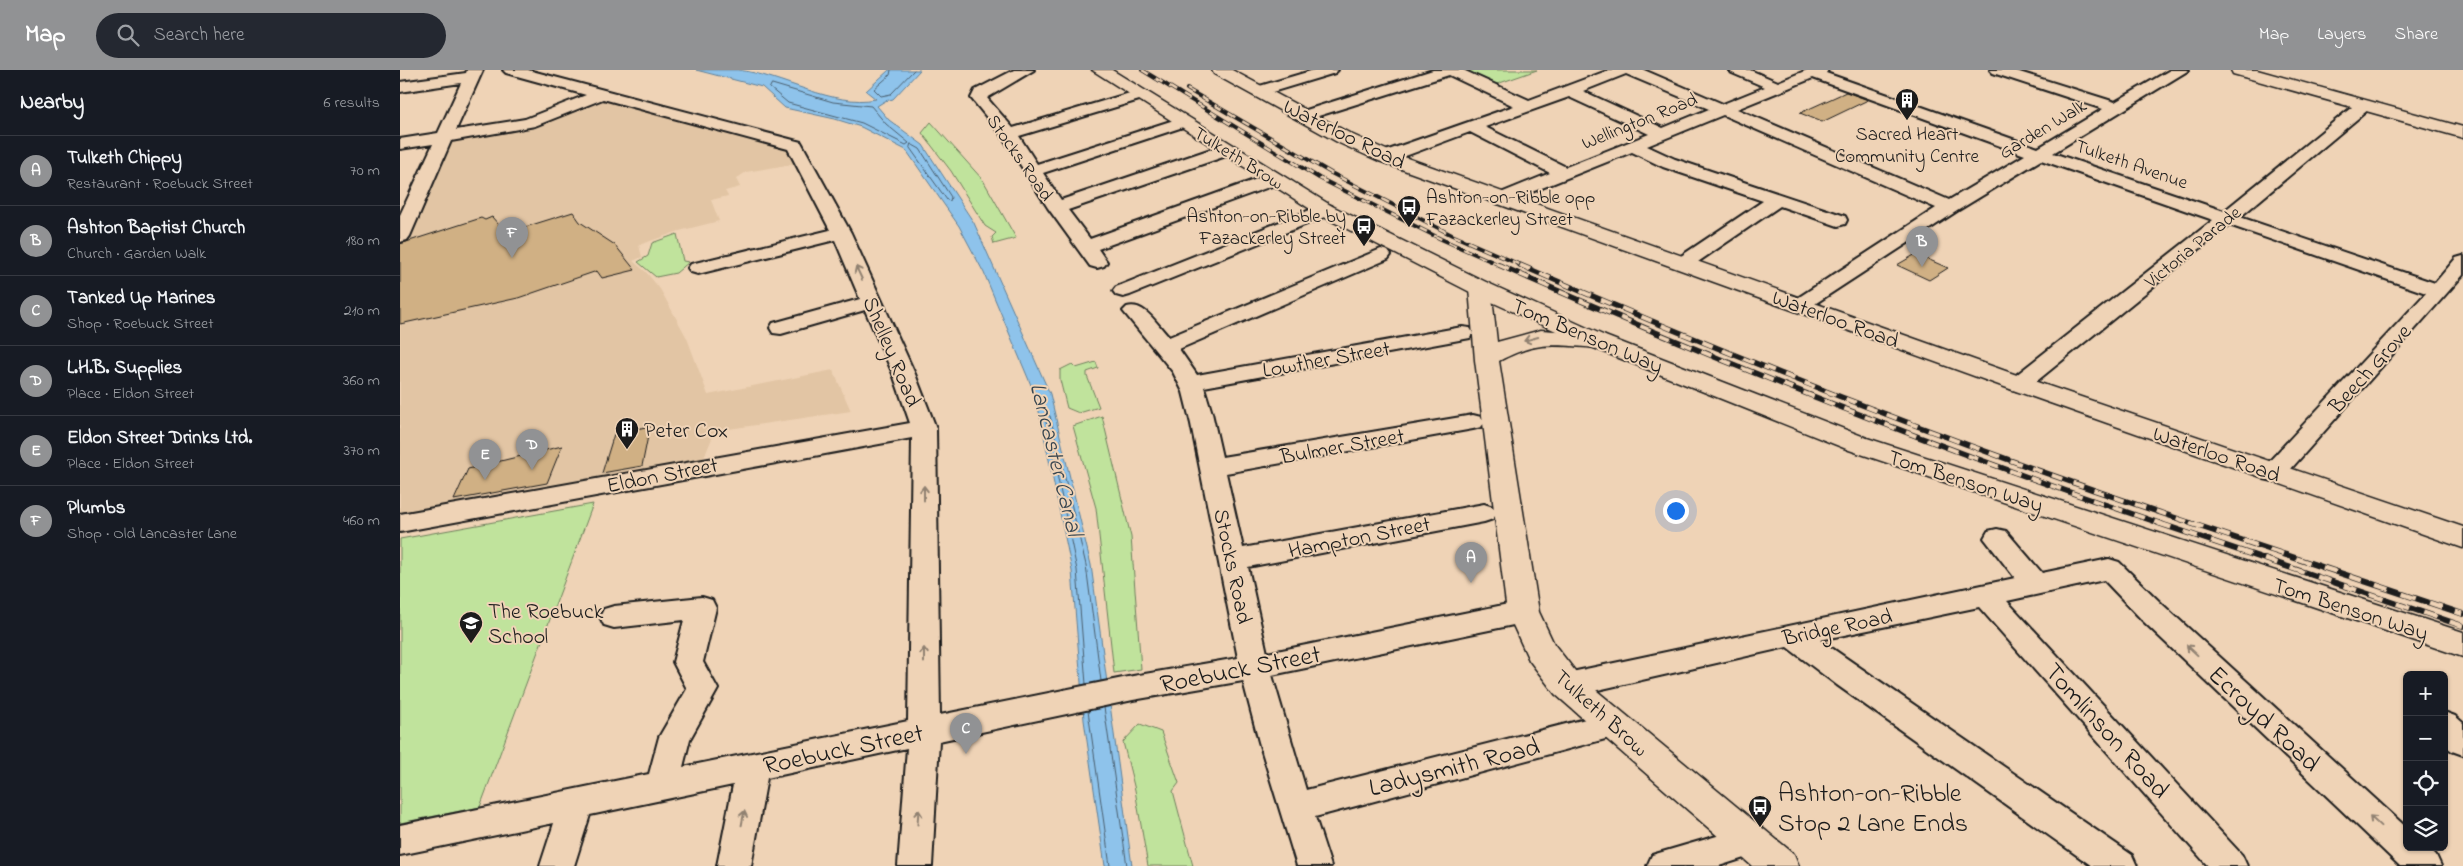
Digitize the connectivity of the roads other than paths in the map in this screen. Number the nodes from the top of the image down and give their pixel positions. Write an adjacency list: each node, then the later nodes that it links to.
1 (511, 70): 19 (street, Shelley Road)
2 (1026, 70): 30 (street, Stocks Road)
3 (1100, 70): 20 (street, Tulketh Brow)
4 (1222, 70): 17 (street, Waterloo Road)
5 (1330, 70): 17 (street)
6 (1450, 70): 21 (street); 25 (street)
7 (1622, 70): 18 (street)
8 (1631, 70): 24 (street)
9 (1737, 70): 16 (street)
10 (1998, 70): 23 (street)
11 (2181, 70): 23 (street, Garden Walk)
12 (2239, 70): 22 (street)
13 (1816, 71): 16 (street, Wellington Road); 35 (street, Tulketh Avenue)
14 (473, 73): 15 (street); 31 (street)
15 (400, 87)
16 (1778, 87): 24 (street, Wellington Road)
17 (1259, 91): 25 (street, Waterloo Road)
18 (1570, 91): 21 (street); 28 (street)
19 (602, 94): 31 (street); 47 (street, Shelley Road)
20 (1140, 95): 26 (street, Tulketh Brow); 30 (street)
21 (1528, 106): 27 (street)
22 (2363, 106): 29 (street); 45 (street, Victoria Parade)
23 (2116, 108): 35 (street, Garden Walk)
24 (1722, 110): 28 (street, Wellington Road); 42 (street)
25 (1306, 115): 36 (street, Waterloo Road)
26 (1184, 122): 34 (street, Tulketh Brow); 37 (street)
27 (1470, 126): 36 (street); 38 (street)
28 (1661, 133): 33 (street, Wellington Road)
29 (2463, 133)
30 (1010, 134): 37 (street, Stocks Road)
31 (445, 137): 32 (street); 48 (street)
32 (400, 144)
33 (1632, 146): 38 (street, Wellington Road); 41 (street)
34 (1226, 150): 39 (street, Tulketh Brow); 43 (street)
35 (2039, 154): 42 (street, Garden Walk); 45 (street, Tulketh Avenue)
36 (1386, 157): 40 (street, Waterloo Road)
37 (1033, 171): 43 (street, Stocks Road)
38 (1564, 173): 40 (street, Wellington Road)
39 (1274, 179): 44 (street, Tulketh Brow); 50 (street)
40 (1502, 199): 51 (street, Waterloo Road)
41 (1777, 200): 46 (street); 51 (street)
42 (1950, 207): 58 (street, Garden Walk)
43 (1057, 208): 50 (street, Stocks Road)
44 (1326, 210): 54 (street, Tulketh Brow); 57 (street)
45 (2227, 218): 55 (street, Tulketh Avenue); 65 (street, Victoria Parade)
46 (1838, 220)
47 (841, 234): 53 (street); 56 (street, Shelley Road, one-way to 47)
48 (400, 236)
49 (1381, 255): 62 (street)
50 (1095, 259): 57 (street, Stocks Road)
51 (1685, 262): 58 (street, Waterloo Road)
52 (2463, 262): 55 (street, Beech Grove)
53 (698, 268)
54 (1480, 288): 61 (street, Tom Benson Way); 63 (street, Tulketh Brow)
55 (2439, 291): 69 (street, Beech Grove)
56 (872, 302): 59 (street); 67 (street, Shelley Road)
57 (1129, 302): 62 (street, Stocks Road)
58 (1800, 305): 65 (street, Waterloo Road)
59 (781, 328)
60 (1462, 333): 64 (street, Lowther Street)
61 (1597, 341): 63 (street, one-way to 63); 81 (street, Tom Benson Way)
62 (1167, 346): 64 (street, Stocks Road)
63 (1487, 358): 78 (street, Tulketh Brow)
64 (1190, 383): 68 (street, Stocks Road)
65 (2019, 384): 69 (street, Waterloo Road)
66 (1473, 422): 68 (street, Bulmer Street)
67 (924, 428): 71 (street, Eldon Street); 86 (street, Shelley Road, one-way to 67)
68 (1212, 467): 74 (street, Stocks Road)
69 (2273, 473): 73 (street, Waterloo Road)
70 (1484, 513): 74 (street, Hampton Street)
71 (400, 523)
72 (1997, 538): 76 (street)
73 (2463, 538)
74 (1234, 560): 82 (street, Stocks Road)
75 (2109, 569): 76 (street, Bridge Road); 102 (street, Ecroyd Road, one-way to 75)
76 (2035, 584): 77 (street, Bridge Road)
77 (1985, 595): 80 (street, Bridge Road); 101 (street, Tomlinson Road)
78 (1523, 612): 82 (street, Roebuck Street); 83 (street, Tulketh Brow)
79 (614, 618): 89 (street)
80 (1792, 635): 83 (street, Bridge Road); 100 (street)
81 (2463, 645)
82 (1255, 667): 86 (street, Roebuck Street); 91 (street, Stocks Road)
83 (1566, 685): 84 (street, Tulketh Brow)
84 (1613, 725): 91 (street, Ladysmith Road); 93 (street, Tulketh Brow)
85 (2448, 729): 87 (street)
86 (924, 731): 88 (street, Roebuck Street); 96 (street, Shelley Road, one-way to 86)
87 (2463, 742)
88 (753, 766): 89 (street, Roebuck Street); 95 (street, one-way to 88)
89 (662, 786): 90 (street, Roebuck Street)
90 (577, 803): 92 (street, Roebuck Street); 94 (street)
91 (1296, 807): 97 (street, Stocks Road)
92 (400, 840)
93 (1751, 841): 98 (street); 99 (street, Tulketh Brow)
94 (558, 866)
95 (734, 866)
96 (915, 866)
97 (1314, 866)
98 (1664, 866)
99 (1780, 866)
100 (2120, 866)
101 (2230, 866)
102 (2424, 866)

